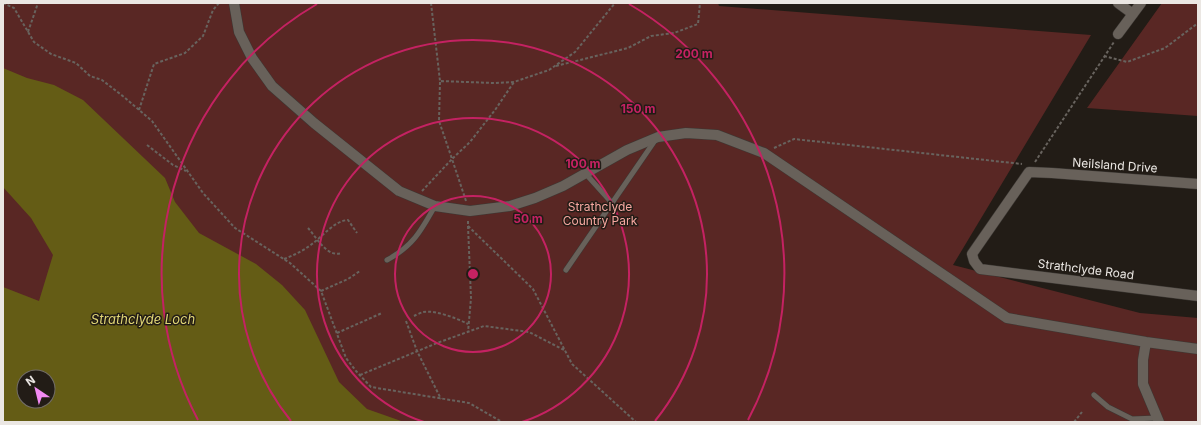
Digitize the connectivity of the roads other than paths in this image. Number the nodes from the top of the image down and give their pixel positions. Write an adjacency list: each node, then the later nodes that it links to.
1 (234, 3): 10 (street)
2 (1118, 3): 4 (street)
3 (1141, 3): 4 (street)
4 (1133, 14): 5 (street)
5 (1118, 34)
6 (658, 137): 7 (street); 9 (lane); 15 (street)
7 (585, 173): 9 (lane); 10 (street)
8 (1198, 184): 12 (street, Neilsland Drive)
9 (612, 203): 13 (lane)
10 (434, 206): 11 (lane)
11 (387, 260)
12 (974, 261): 14 (street, Strathclyde Road)
13 (566, 270)
14 (1198, 296)
15 (1146, 342): 16 (street); 18 (street)
16 (1198, 349)
17 (1094, 395): 18 (lane)
18 (1158, 420)

